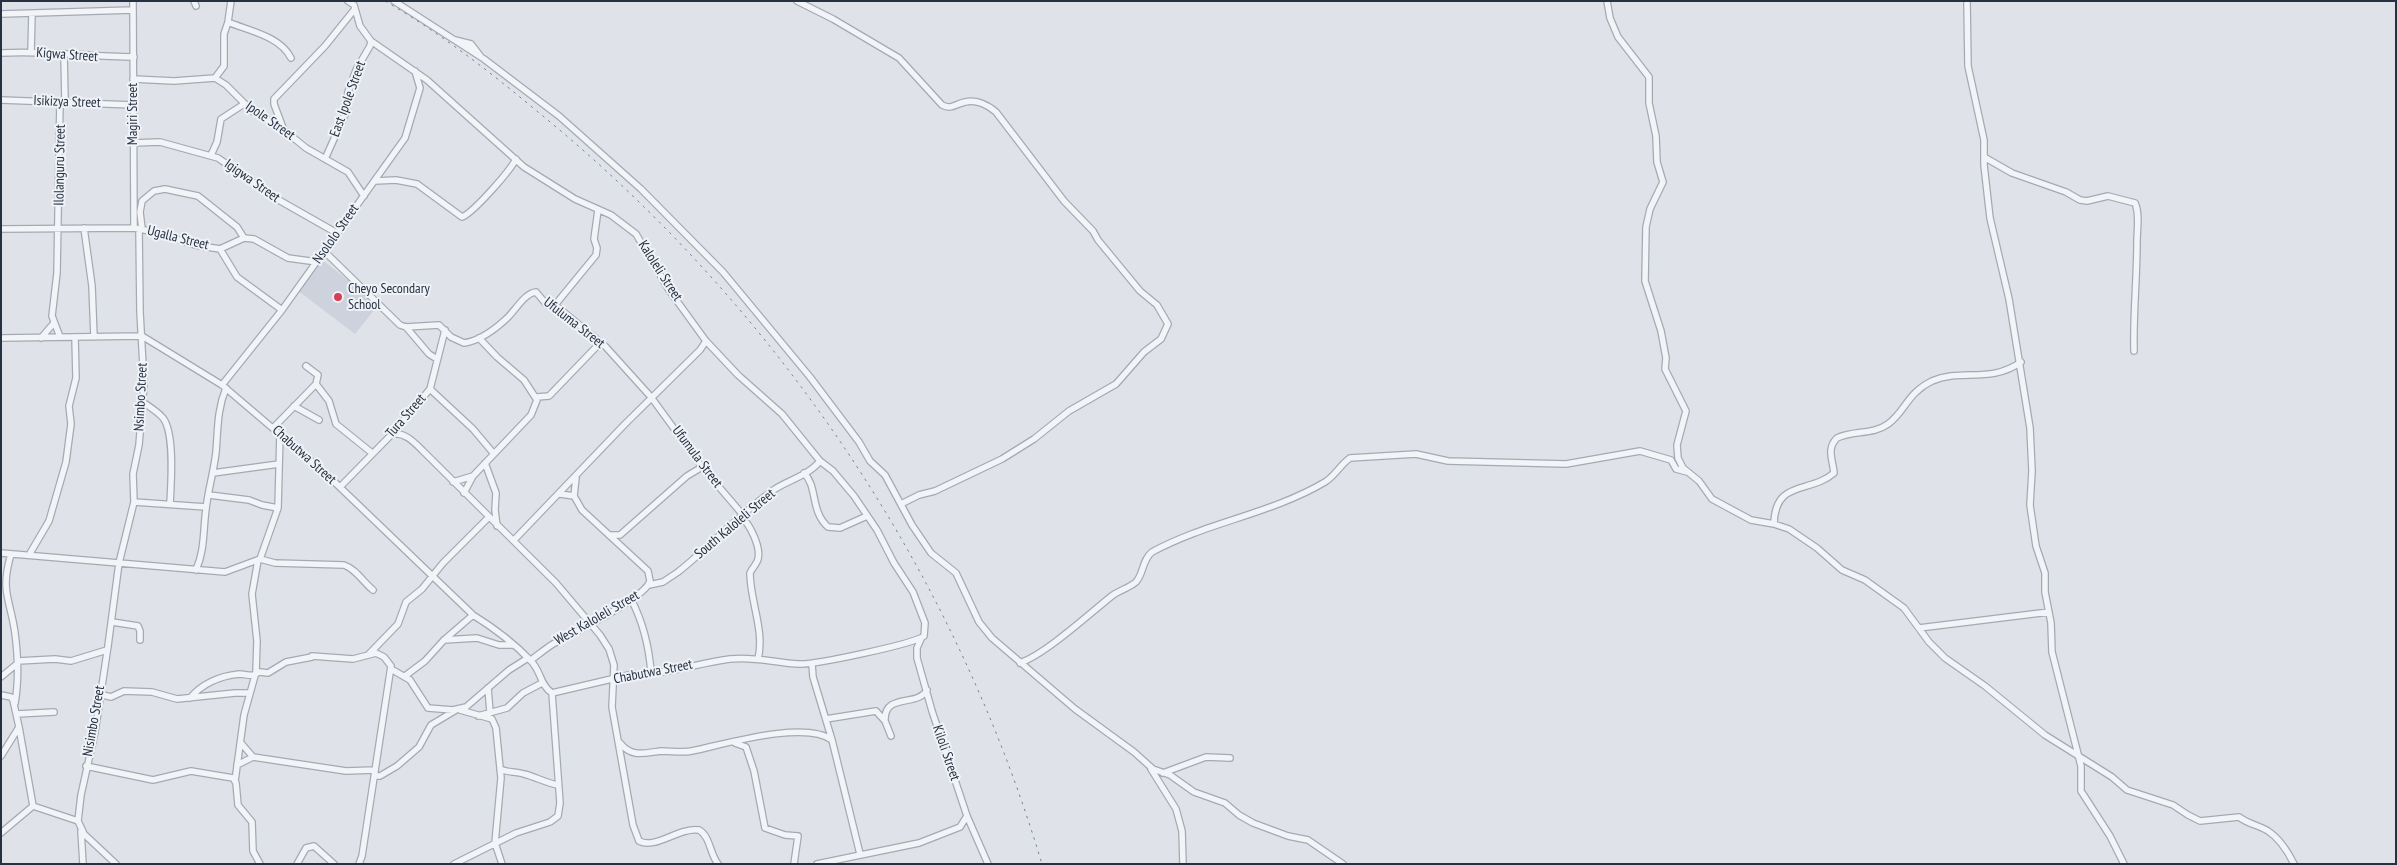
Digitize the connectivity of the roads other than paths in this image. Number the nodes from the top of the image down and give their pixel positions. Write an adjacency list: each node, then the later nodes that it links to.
1 (133, 1): 9 (street, Magiri Street)
2 (231, 1): 12 (street)
3 (348, 1): 8 (street)
4 (394, 1): 92 (street)
5 (798, 1): 92 (street)
6 (1607, 1): 79 (street)
7 (1967, 1): 29 (street)
8 (356, 6): 13 (street, Kaloleli Street); 26 (street)
9 (133, 10): 11 (street); 17 (street, Magiri Street)
10 (1, 14): 11 (street)
11 (32, 14): 14 (street)
12 (228, 22): 18 (street); 20 (street)
13 (371, 41): 19 (street, Kaloleli Street); 30 (street, East Ipole Street)
14 (31, 52): 15 (street, Kigwa Street); 16 (street, Kigwa Street)
15 (1, 53)
16 (64, 54): 17 (street, Kigwa Street); 23 (street, Ilolanguru Street)
17 (134, 57): 21 (street, Magiri Street)
18 (291, 58)
19 (414, 71): 31 (street, Kaloleli Street); 32 (street, Nsololo Street)
20 (215, 78): 21 (street); 24 (street, Ipole Street)
21 (133, 79): 25 (street, Magiri Street)
22 (1, 100): 23 (street, Isikizya Street)
23 (62, 101): 25 (street, Isikizya Street); 35 (street, Ilolanguru Street)
24 (244, 104): 26 (street, Ipole Street); 28 (street)
25 (133, 105): 27 (street, Magiri Street)
26 (283, 129): 30 (street, Ipole Street)
27 (133, 143): 28 (street, Igigwa Street); 37 (street, Magiri Street)
28 (211, 155): 39 (street, Igigwa Street)
29 (1984, 157): 58 (street); 60 (street)
30 (325, 159): 33 (street, Ipole Street)
31 (516, 159): 32 (street); 34 (street, Kaloleli Street)
32 (375, 182): 33 (street, Nsololo Street)
33 (364, 196): 39 (street, Nsololo Street)
34 (598, 210): 44 (street); 56 (street, Kaloleli Street)
35 (59, 228): 36 (street, Ugalla Street); 38 (street, Ugalla Street); 46 (street, Ilolanguru Street)
36 (84, 228): 37 (street, Ugalla Street); 50 (street)
37 (138, 228): 40 (street); 41 (street, Ugalla Street); 49 (street, Nsimbo Street)
38 (1, 229)
39 (336, 232): 42 (street, Nsololo Street)
40 (244, 238): 41 (street, Ugalla Street); 43 (street)
41 (220, 248): 45 (street)
42 (324, 251): 43 (street, Nsololo Street); 47 (street)
43 (317, 262): 45 (street, Nsololo Street)
44 (555, 305): 55 (street, Ufuluma Street); 57 (street, Ufuluma Street)
45 (282, 310): 63 (street, Nsololo Street)
46 (53, 324): 52 (street); 53 (street)
47 (406, 327): 48 (street); 59 (street)
48 (445, 330): 55 (street); 59 (street, Tura Street)
49 (142, 336): 50 (street); 63 (street, Chabutwa Street); 67 (street, Nsimbo Street)
50 (94, 337): 54 (street)
51 (1, 338): 52 (street)
52 (41, 338): 53 (street)
53 (60, 338): 54 (street)
54 (75, 338): 106 (street)
55 (479, 338): 65 (street)
56 (706, 341): 66 (street); 75 (street)
57 (600, 343): 65 (street); 66 (street, Ufuluma Street)
58 (2134, 351)
59 (437, 358): 64 (street, Tura Street)
60 (2021, 362): 98 (street); 114 (street)
61 (306, 366): 62 (street)
62 (316, 384): 68 (street); 73 (street)
63 (224, 386): 70 (street, Chabutwa Street); 80 (street)
64 (430, 389): 72 (street, Tura Street); 74 (street)
65 (537, 397): 74 (street)
66 (652, 397): 78 (street, Ufumula Street); 83 (street)
67 (144, 403): 90 (street, Nsimbo Street); 91 (street)
68 (294, 406): 69 (street); 70 (street)
69 (319, 420)
70 (274, 427): 71 (street, Chabutwa Street)
71 (280, 434): 77 (street); 85 (street, Chabutwa Street)
72 (392, 434): 73 (street, Tura Street); 84 (street)
73 (372, 453): 85 (street, Tura Street)
74 (494, 454): 76 (street)
75 (820, 461): 81 (street, South Kaloleli Street); 96 (street)
76 (485, 463): 82 (street); 99 (street)
77 (279, 464): 80 (street); 94 (street)
78 (702, 467): 95 (street, Ufumula Street); 101 (street)
79 (1686, 472): 98 (street); 128 (street)
80 (213, 473): 88 (street)
81 (804, 473): 95 (street, South Kaloleli Street); 96 (street)
82 (473, 476): 84 (street); 86 (street)
83 (576, 476): 87 (street); 89 (street)
84 (453, 482): 86 (street)
85 (340, 487): 110 (street, Chabutwa Street)
86 (464, 493): 97 (street)
87 (560, 494): 89 (street); 102 (street)
88 (208, 496): 93 (street); 94 (street)
89 (574, 496): 100 (street, West Kaloleli Street)
90 (134, 502): 91 (street); 108 (street, Nsimbo Street)
91 (170, 504): 93 (street)
92 (901, 504): 128 (street)
93 (206, 507): 109 (street)
94 (278, 508): 107 (street)
95 (742, 516): 111 (street, South Kaloleli Street); 126 (street, Ufumula Street)
96 (867, 516): 119 (street)
97 (489, 517): 99 (street); 110 (street)
98 (1774, 524): 118 (street)
99 (498, 526): 102 (street)
100 (608, 534): 101 (street); 103 (street, West Kaloleli Street)
101 (620, 535): 103 (street)
102 (514, 540): 117 (street)
103 (621, 547): 111 (street, West Kaloleli Street)
104 (1, 553): 105 (street)
105 (11, 554): 106 (street); 127 (street)
106 (29, 555): 108 (street)
107 (259, 560): 109 (street); 112 (street); 132 (street)
108 (119, 563): 109 (street); 116 (street, Nisimbo Street)
109 (196, 570)
110 (433, 575): 115 (street, Chabutwa Street); 124 (street)
111 (650, 585): 113 (street, West Kaloleli Street)
112 (373, 590)
113 (631, 599): 117 (street, West Kaloleli Street); 131 (street)
114 (2049, 612): 118 (street); 159 (street)
115 (473, 615): 121 (street); 122 (street, Chabutwa Street)
116 (112, 622): 120 (street); 123 (street, Nisimbo Street)
117 (591, 624): 125 (street, West Kaloleli Street); 135 (street)
118 (1919, 628): 159 (street)
119 (921, 639): 129 (street, Chabutwa Street); 139 (street, Kiloli Street)
120 (140, 640)
121 (444, 640): 122 (street); 133 (street)
122 (512, 645): 125 (street, Chabutwa Street)
123 (107, 650): 127 (street); 142 (street, Nisimbo Street)
124 (369, 654): 130 (street); 132 (street)
125 (529, 659): 137 (street, Chabutwa Street); 138 (street, West Kaloleli Street)
126 (758, 659): 129 (street, Chabutwa Street); 131 (street, Chabutwa Street)
127 (18, 662): 134 (street); 145 (street)
128 (1020, 663): 165 (street)
129 (812, 664): 151 (street)
130 (392, 669): 133 (street); 136 (street)
131 (651, 672): 135 (street, Chabutwa Street)
132 (255, 674): 140 (street); 144 (street)
133 (403, 675): 136 (street); 146 (street)
134 (1, 677)
135 (614, 680): 141 (street, Chabutwa Street); 156 (street)
136 (389, 682): 167 (street)
137 (542, 683): 141 (street, Chabutwa Street); 148 (street)
138 (488, 688): 146 (street, West Kaloleli Street); 148 (street)
139 (927, 690): 152 (street); 172 (street, Kiloli Street)
140 (250, 693): 144 (street); 158 (street)
141 (552, 693): 170 (street)
142 (99, 694): 144 (street); 164 (street, Nisimbo Street)
143 (1, 695): 145 (street)
144 (190, 698)
145 (15, 703): 149 (street)
146 (458, 710): 150 (street); 167 (street, West Kaloleli Street)
147 (54, 712): 149 (street)
148 (490, 712): 150 (street)
149 (17, 714): 153 (street)
150 (478, 716): 166 (street)
151 (826, 718): 152 (street); 155 (street)
152 (885, 721): 154 (street)
153 (19, 727): 160 (street); 171 (street)
154 (891, 736)
155 (832, 740): 157 (street); 177 (street)
156 (618, 741): 157 (street); 186 (street)
157 (733, 742): 187 (street)
158 (241, 743): 161 (street); 163 (street)
159 (2077, 754): 192 (street); 193 (street)
160 (1, 756)
161 (253, 757): 163 (street); 167 (street)
162 (1230, 758): 168 (street)
163 (237, 765): 169 (street)
164 (86, 766): 169 (street); 173 (street, Nisimbo Street)
165 (1150, 767): 168 (street); 190 (street)
166 (500, 769): 170 (street); 176 (street)
167 (375, 773): 183 (street)
168 (1163, 773): 191 (street)
169 (235, 781): 180 (street)
170 (558, 785): 176 (street)
171 (33, 806): 173 (street); 175 (street)
172 (967, 816): 177 (street); 189 (street, Kiloli Street)
173 (78, 821): 174 (street, Nisimbo Street)
174 (81, 830): 178 (street); 179 (street, Nisimbo Street)
175 (1, 833)
176 (495, 843): 184 (street); 185 (street)
177 (860, 854): 188 (street)
178 (83, 864)
179 (116, 864)
180 (260, 864)
181 (298, 864): 182 (street)
182 (334, 864)
183 (359, 864)
184 (454, 864)
185 (502, 864)
186 (718, 864)
187 (794, 864)
188 (817, 864)
189 (988, 864)
190 (1183, 864)
191 (1343, 864)
192 (2124, 864)
193 (2294, 864)

